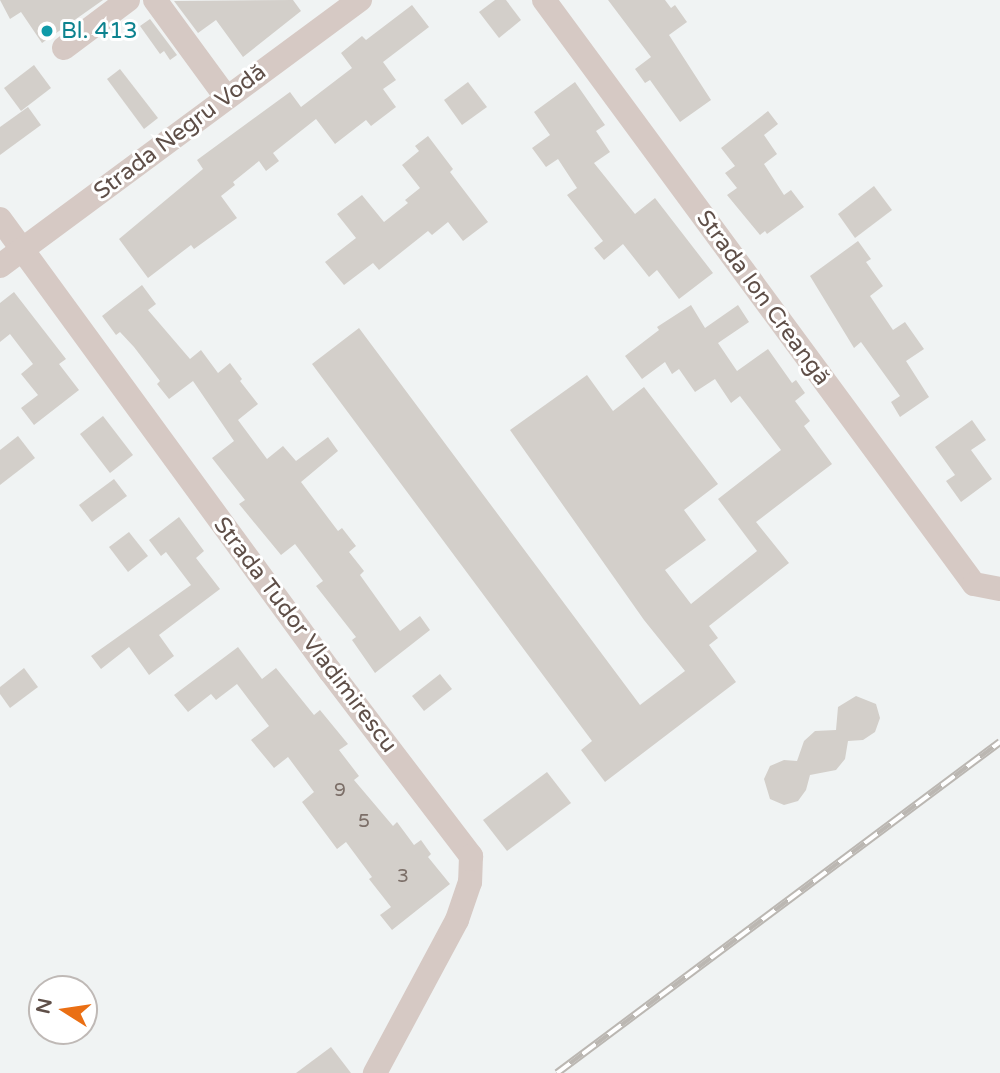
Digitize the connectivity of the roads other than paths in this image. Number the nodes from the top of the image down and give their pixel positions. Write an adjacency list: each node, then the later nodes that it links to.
1 (128, 0): 5 (street)
2 (155, 0): 6 (street)
3 (360, 0): 6 (street, Strada Negru Vodă)
4 (544, 0): 10 (street, Strada Ion Creangă)
5 (64, 48)
6 (226, 97): 8 (street, Strada Negru Vodă)
7 (0, 219): 8 (street, Strada Tudor Vladimirescu)
8 (22, 249): 9 (street, Strada Negru Vodă); 11 (street, Strada Tudor Vladimirescu)
9 (0, 266)
10 (994, 589)
11 (375, 1073)

